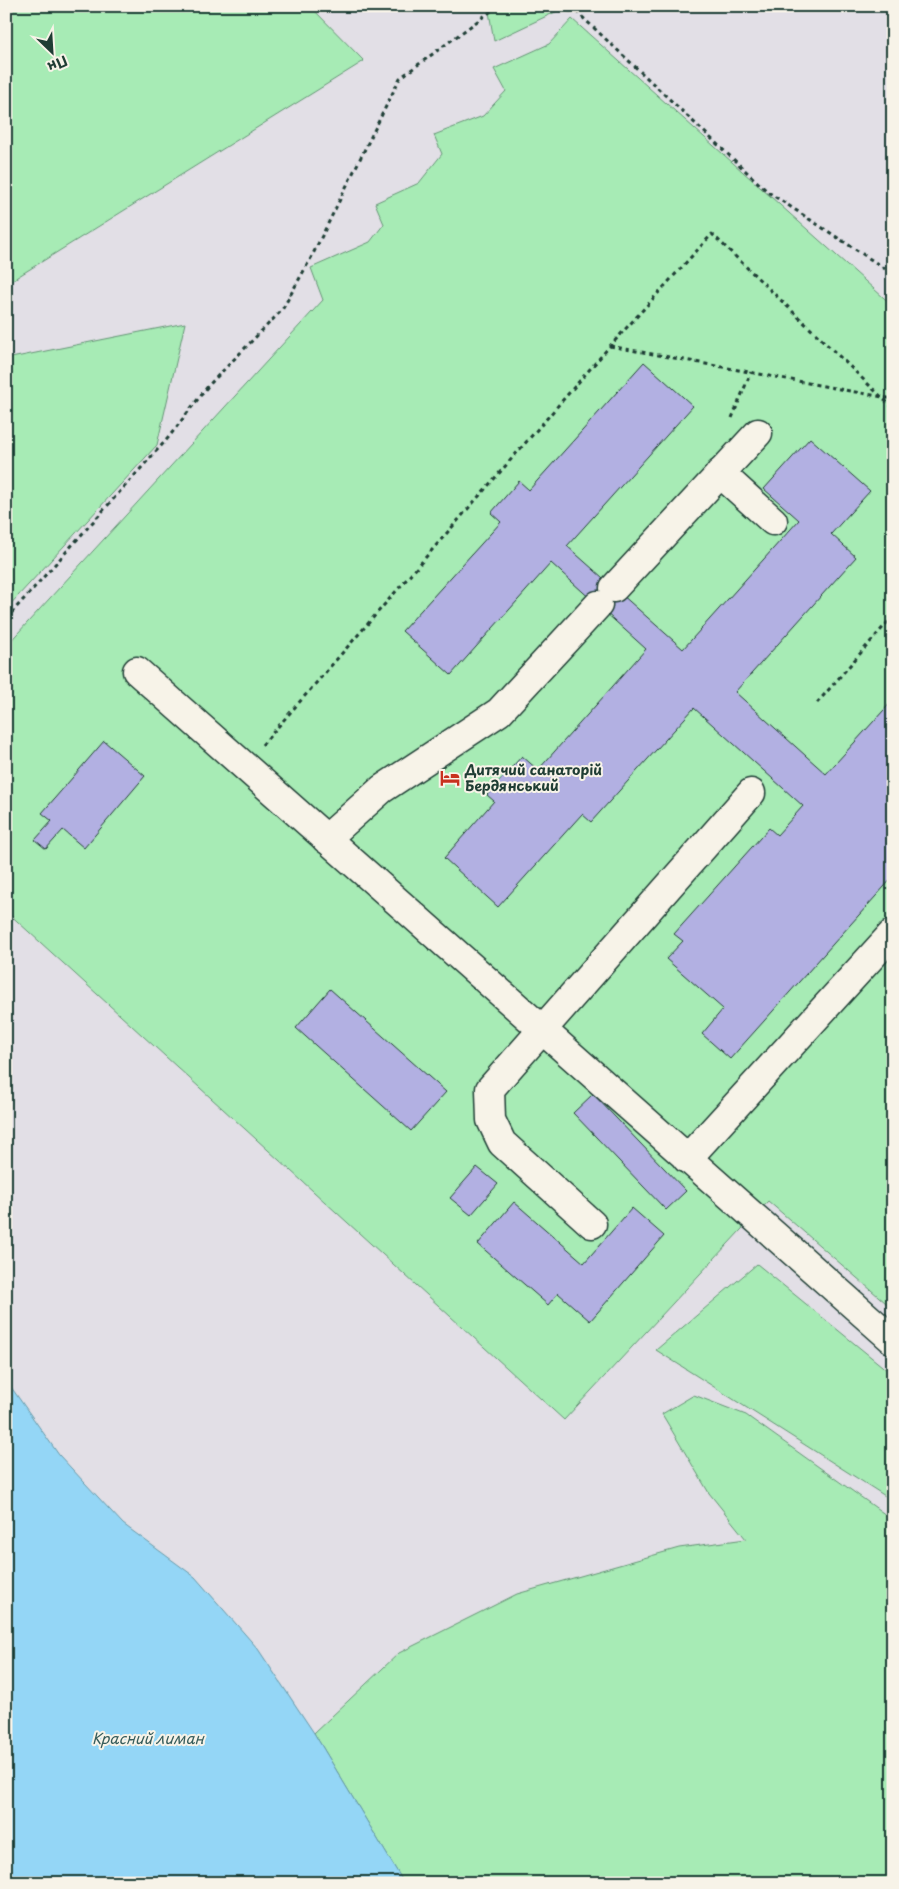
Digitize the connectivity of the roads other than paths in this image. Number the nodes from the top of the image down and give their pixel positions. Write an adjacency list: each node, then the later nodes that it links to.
1 (758, 433): 2 (lane)
2 (720, 473): 3 (lane); 6 (lane)
3 (773, 521)
4 (136, 671): 6 (lane)
5 (751, 793): 8 (lane)
6 (326, 839): 8 (lane)
7 (893, 933): 9 (lane)
8 (542, 1030): 9 (lane); 10 (lane)
9 (687, 1159): 11 (lane)
10 (592, 1224)
11 (893, 1340)

